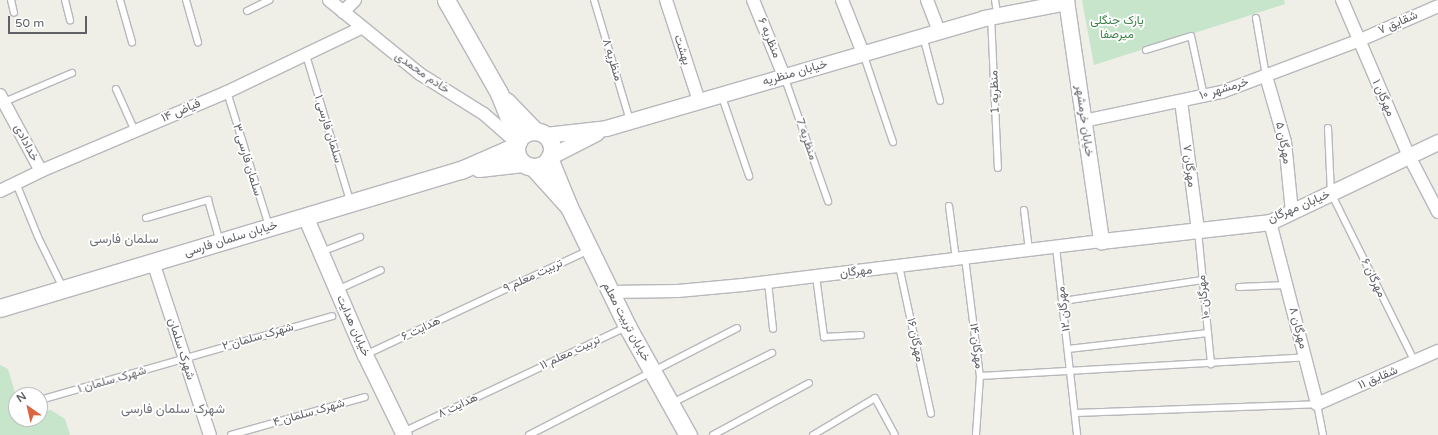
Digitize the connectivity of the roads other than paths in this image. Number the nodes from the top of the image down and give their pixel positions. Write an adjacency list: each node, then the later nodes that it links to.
1 (11, 0): 21 (lane)
2 (65, 0): 23 (lane)
3 (120, 0): 28 (lane)
4 (186, 0): 29 (lane)
5 (270, 0): 18 (lane)
6 (328, 0): 19 (street, خادم محمدی)
7 (355, 0): 19 (street)
8 (446, 0): 38 (main road)
9 (594, 0): 45 (lane, منظریه ۸)
10 (666, 0): 42 (street, بهشت)
11 (753, 0): 34 (street, منظریه ۶)
12 (842, 0): 31 (street)
13 (927, 0): 25 (street)
14 (1022, 0): 20 (street)
15 (1342, 0): 27 (street, مهرگان ۱)
16 (1066, 1): 20 (street); 46 (street, خیابان خرمشهر)
17 (1438, 6): 27 (street, شقایق ۷)
18 (247, 11)
19 (343, 12): 24 (street, خادم محمدی)
20 (992, 12): 25 (street, خیابان منظریه); 57 (lane, منظریه 1)
21 (14, 13)
22 (1256, 18): 35 (lane)
23 (70, 20)
24 (361, 28): 32 (street, فیاض ۱۴); 53 (street, خادم محمدی)
25 (939, 31): 26 (street, خیابان منظریه)
26 (923, 36): 31 (street, خیابان منظریه); 43 (lane)
27 (1358, 41): 35 (street, خرمشهر ۱۰); 54 (street, مهرگان ۱)
28 (132, 42)
29 (198, 42)
30 (1146, 50): 40 (lane)
31 (863, 53): 34 (street, خیابان منظریه); 51 (lane)
32 (306, 55): 37 (street, فیاض ۱۴); 65 (lane, سلمان فارسی ۱)
33 (72, 73): 41 (lane)
34 (784, 76): 39 (street, خیابان منظریه); 64 (lane, منظریه 7)
35 (1266, 76): 40 (street, خرمشهر ۱۰); 69 (street, مهرگان ۵)
36 (116, 89): 49 (lane)
37 (227, 92): 49 (street, فیاض ۱۴); 74 (lane, سلمان فارسی ۳)
38 (499, 93): 50 (main road); 53 (main road)
39 (721, 94): 42 (street, خیابان منظریه); 60 (lane)
40 (1204, 96): 44 (street, خرمشهر ۱۰)
41 (2, 98): 59 (street, خدادادی)
42 (699, 101): 45 (street, خیابان منظریه)
43 (940, 101)
44 (1181, 101): 46 (street, خرمشهر ۱۰); 75 (street, مهرگان ۷)
45 (630, 121): 47 (street, خیابان منظریه)
46 (1084, 121): 77 (street, خیابان خرمشهر)
47 (606, 128): 50 (street); 55 (street)
48 (1328, 128): 63 (lane)
49 (135, 131): 59 (street, فیاض ۱۴)
50 (540, 133): 53 (main road); 55 (main road)
51 (893, 142)
52 (1438, 142): 54 (street, خیابان مهرگان)
53 (517, 143): 56 (main road); 58 (main road)
54 (1409, 156): 63 (street, خیابان مهرگان); 70 (street, مهرگان ۱)
55 (550, 157): 56 (main road); 67 (main road)
56 (528, 165): 58 (main road); 67 (main road)
57 (998, 168)
58 (461, 170): 65 (main road, خیابان سلمان فارسی)
59 (41, 171): 61 (street, فیاض ۱۴)
60 (749, 176)
61 (16, 183): 62 (street, فیاض ۱۴); 92 (lane)
62 (0, 191)
63 (1331, 193): 69 (street, خیابان مهرگان); 110 (lane, مهرگان ۶)
64 (828, 201)
65 (350, 203): 71 (main road, خیابان سلمان فارسی)
66 (949, 206): 83 (lane, مهرگان ۱۴)
67 (569, 207): 80 (main road, خیابان تربیت معلم)
68 (1024, 210): 81 (lane)
69 (1292, 212): 73 (street, خیابان مهرگان)
70 (1438, 212)
71 (306, 216): 74 (main road, خیابان سلمان فارسی); 82 (street, خیابان هدایت)
72 (146, 218): 78 (lane)
73 (1270, 222): 75 (street, خیابان مهرگان); 90 (street, مهرگان ۸)
74 (269, 228): 78 (main road, خیابان سلمان فارسی)
75 (1198, 231): 77 (street, خیابان مهرگان); 88 (lane, مهرگان ۱۰)
76 (360, 237): 82 (lane)
77 (1101, 241): 79 (street, مهرگان)
78 (220, 242): 84 (main road, خیابان سلمان فارسی)
79 (1056, 247): 81 (street, مهرگان); 95 (lane, مهرگان ۱۲)
80 (589, 250): 94 (main road, خیابان تربیت معلم); 96 (lane, تربیت معلم ۹)
81 (1029, 250): 83 (street, مهرگان)
82 (321, 252): 93 (street, خیابان هدایت)
83 (960, 259): 85 (street, مهرگان); 114 (lane, مهرگان ۱۴)
84 (153, 262): 92 (main road, خیابان سلمان فارسی); 109 (street, شهرک سلمان)
85 (899, 266): 87 (street, مهرگان); 122 (lane, مهرگان ۱۶)
86 (381, 270): 93 (lane)
87 (816, 276): 89 (street, مهرگان); 103 (lane)
88 (1202, 280): 95 (lane); 102 (lane, مهرگان ۱۰)
89 (768, 282): 94 (street, مهرگان); 101 (lane)
90 (1286, 285): 91 (lane); 108 (street, مهرگان ۸)
91 (1239, 287)
92 (63, 289): 97 (main road, خیابان سلمان فارسی)
93 (337, 290): 107 (street, خیابان هدایت)
94 (610, 292): 99 (main road, خیابان تربیت معلم)
95 (1063, 301): 104 (lane, مهرگان ۱۲)
96 (476, 303): 107 (lane, هدایت ۶)
97 (0, 308)
98 (332, 316): 109 (lane, شهرک سلمان ۲)
99 (627, 326): 113 (main road, خیابان تربیت معلم); 115 (lane, تربیت معلم ۱۱)
100 (737, 328): 113 (lane)
101 (773, 329)
102 (1208, 333): 104 (lane); 111 (lane, مهرگان ۱۰)
103 (861, 335)
104 (1068, 349): 112 (lane, مهرگان ۱۲)
105 (1438, 351): 110 (street, شقایق ۱۱)
106 (772, 353): 119 (lane)
107 (365, 355): 123 (street, خیابان هدایت)
108 (1306, 357): 111 (lane); 120 (street, مهرگان ۸)
109 (185, 359): 118 (lane, شهرک سلمان ۱); 124 (street, شهرک سلمان)
110 (1415, 362): 120 (street, شقایق ۱۱)
111 (1211, 364): 112 (lane)
112 (1071, 371): 114 (lane); 121 (lane, مهرگان ۱۲)
113 (653, 372): 119 (main road, خیابان تربیت معلم); 126 (lane)
114 (980, 376): 131 (lane, مهرگان ۱۴)
115 (513, 380): 123 (lane, هدایت ۸)
116 (809, 383): 128 (lane)
117 (365, 397): 125 (lane, شهرک سلمان ۴)
118 (48, 398)
119 (670, 404): 127 (main road, خیابان تربیت معلم)
120 (1317, 404): 121 (lane); 133 (lane, مهرگان ۸)
121 (1075, 413): 132 (lane, مهرگان ۱۲)
122 (931, 414)
123 (403, 434)
124 (210, 435)
125 (231, 435)
126 (529, 435)
127 (688, 435)
128 (713, 435)
129 (812, 435): 130 (lane)
130 (895, 435)
131 (976, 435)
132 (1077, 435)
133 (1323, 435)

